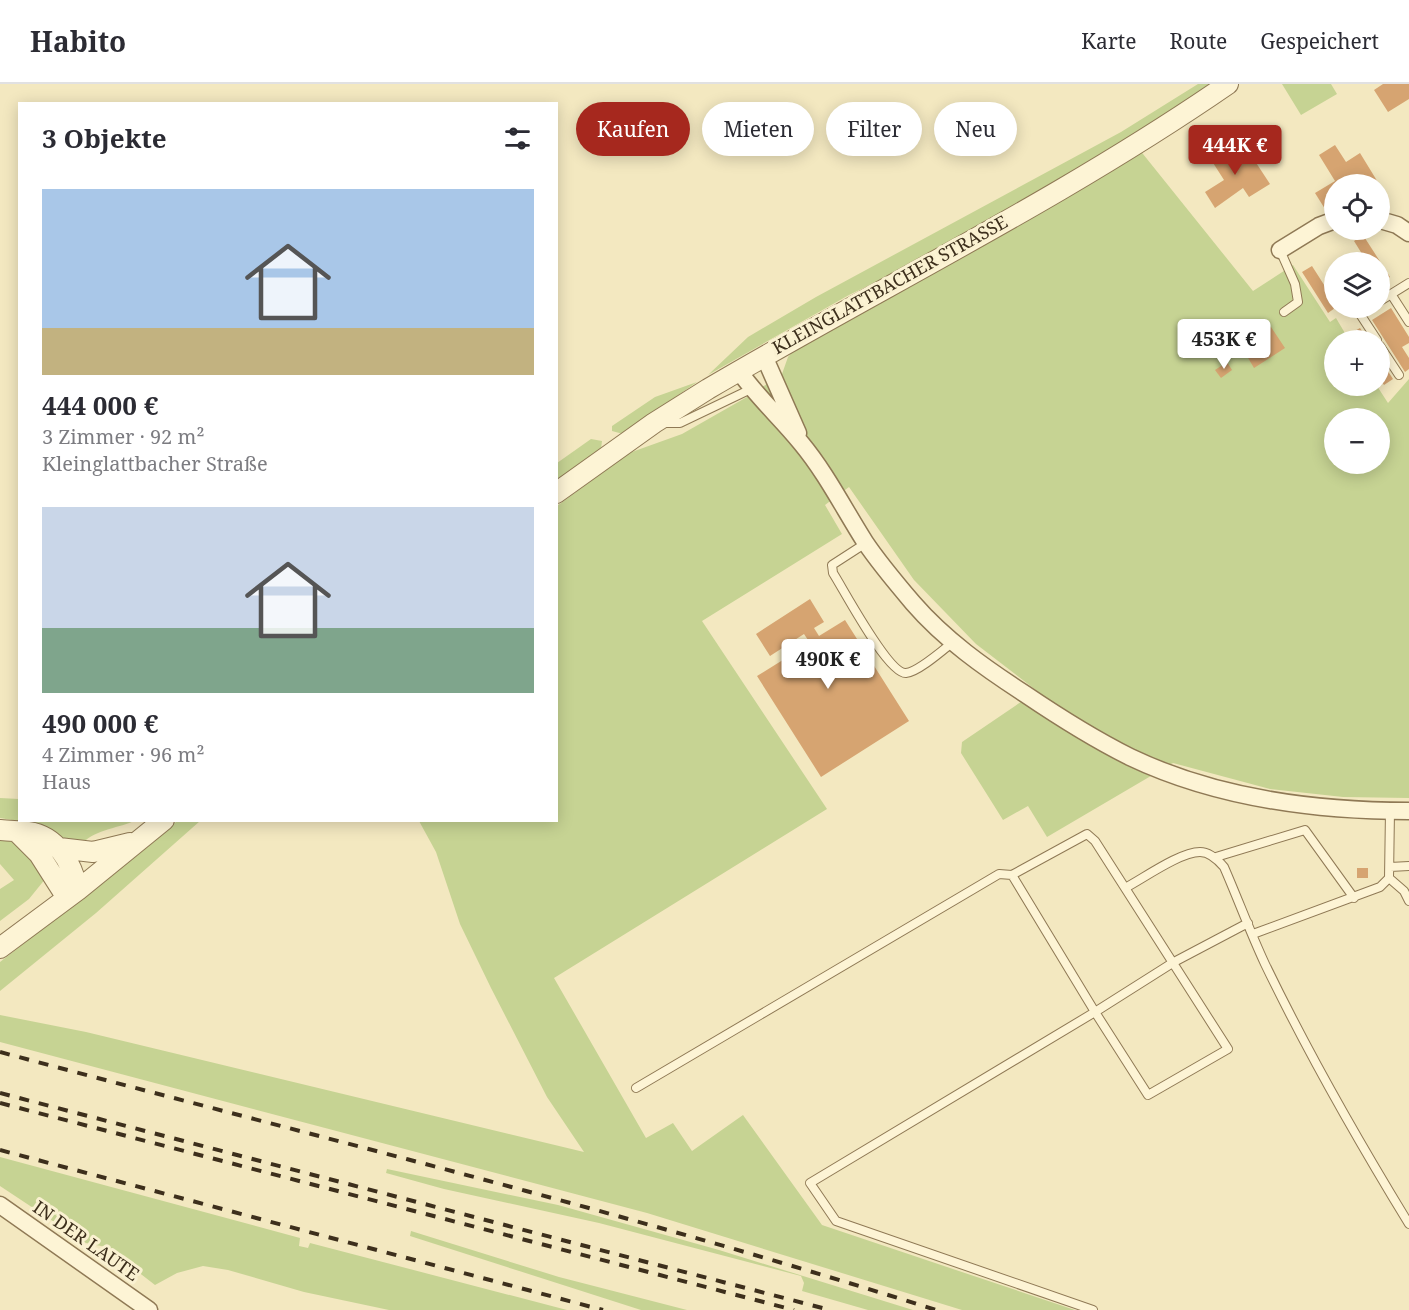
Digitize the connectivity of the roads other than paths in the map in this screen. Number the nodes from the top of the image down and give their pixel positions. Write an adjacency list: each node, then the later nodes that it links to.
1 (1228, 84): 10 (street, KLEINGLATTBACHER STRASSE)
2 (1390, 223): 4 (street)
3 (1324, 224): 5 (street)
4 (1409, 233)
5 (1280, 250): 8 (lane)
6 (1409, 283): 7 (lane)
7 (1391, 294): 9 (lane)
8 (1284, 312)
9 (1409, 322)
10 (764, 356): 12 (street, KLEINGLATTBACHER STRASSE); 16 (street)
11 (1390, 362): 13 (lane)
12 (739, 370): 14 (street); 15 (street, KLEINGLATTBACHER STRASSE)
13 (1398, 375)
14 (751, 388): 15 (lane); 16 (street)
15 (654, 423): 17 (street, KLEINGLATTBACHER STRASSE)
16 (801, 442): 18 (street)
17 (558, 492)
18 (866, 543): 19 (street); 19 (lane)
19 (953, 642): 20 (street)
20 (1390, 811): 21 (street); 28 (lane)
21 (1409, 811)
22 (162, 822): 24 (street)
23 (8, 831): 25 (street); 32 (street)
24 (142, 839): 25 (street); 32 (street)
25 (59, 848): 32 (street)
26 (1216, 857): 31 (lane); 33 (lane); 35 (lane)
27 (1409, 866): 28 (lane)
28 (1390, 867): 30 (lane)
29 (1012, 875): 31 (lane); 39 (lane); 40 (lane)
30 (1389, 878): 33 (lane); 34 (lane)
31 (1125, 888): 38 (lane)
32 (73, 894): 37 (street)
33 (1354, 898): 36 (lane)
34 (1409, 901)
35 (1248, 923): 36 (lane); 38 (lane)
36 (1253, 934): 42 (lane)
37 (0, 948)
38 (1174, 962): 39 (lane); 39 (lane)
39 (1095, 1012): 44 (lane)
40 (636, 1088)
41 (0, 1205): 43 (street, IN DER LAUTE)
42 (1409, 1224)
43 (149, 1310)
44 (1093, 1310)

